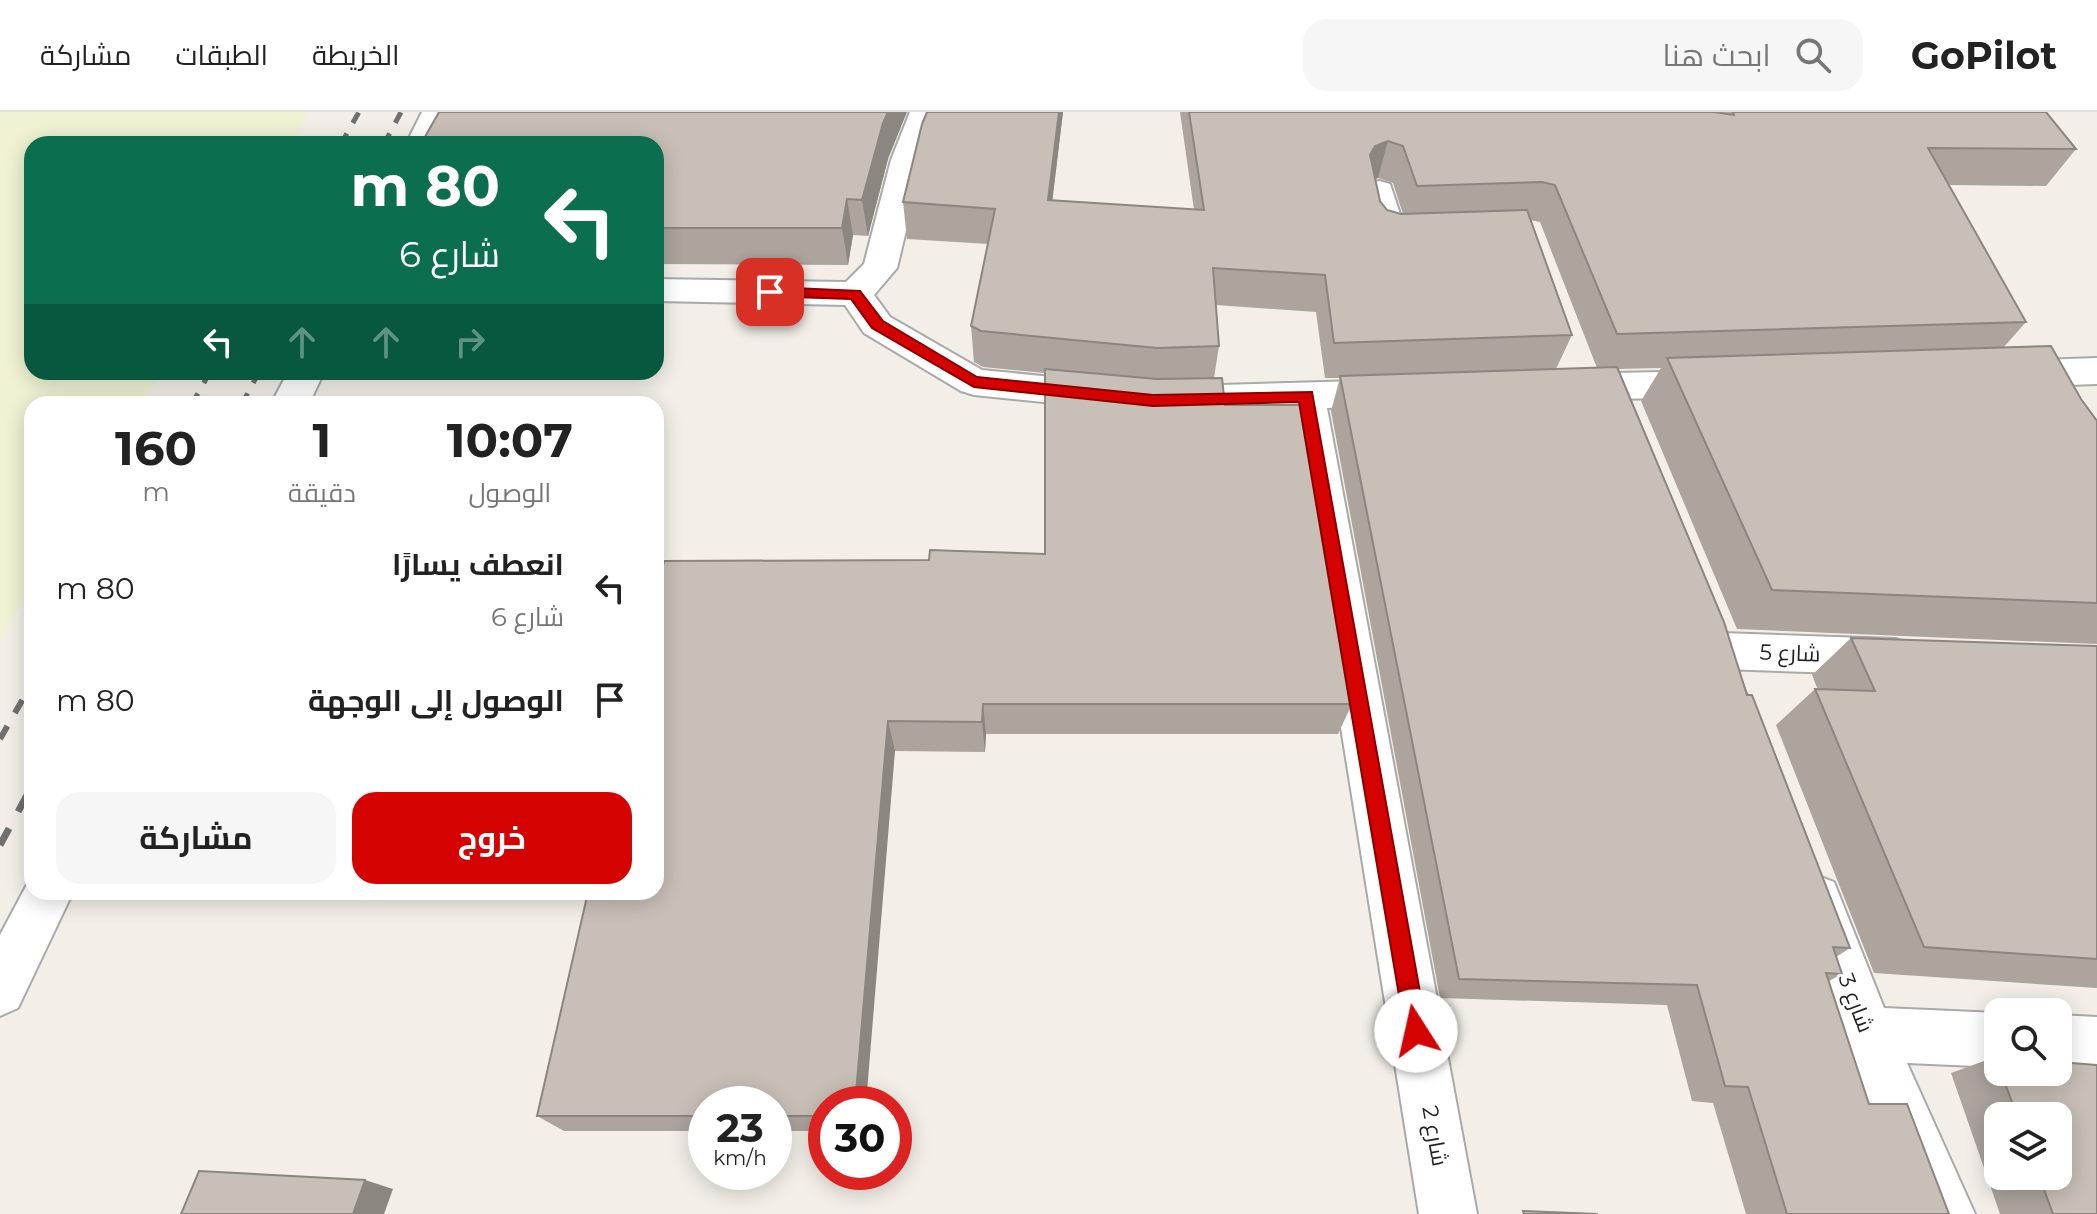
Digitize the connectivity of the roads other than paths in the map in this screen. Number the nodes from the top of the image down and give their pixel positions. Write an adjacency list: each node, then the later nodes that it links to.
1 (437, 112): 3 (street)
2 (925, 112): 7 (street)
3 (425, 136)
4 (1379, 191): 5 (street)
5 (1451, 235)
6 (664, 290): 7 (street)
7 (855, 294): 14 (street)
8 (2097, 371): 9 (street)
9 (1972, 375)
10 (1589, 377): 11 (street); 12 (street); 15 (street)
11 (1739, 383)
12 (1536, 388)
13 (1429, 392): 14 (street)
14 (1306, 396): 27 (street, شارع 2)
15 (1632, 431)
16 (1704, 607): 17 (street)
17 (1722, 651): 18 (street, شارع 5); 19 (street)
18 (1941, 659)
19 (1739, 695)
20 (1800, 857): 23 (street, شارع 3)
21 (44, 900): 22 (street)
22 (0, 990)
23 (1867, 1034): 24 (street); 28 (street, شارع 3)
24 (1984, 1039)
25 (2072, 1043): 26 (street)
26 (2097, 1044)
27 (1448, 1214)
28 (1946, 1214)

